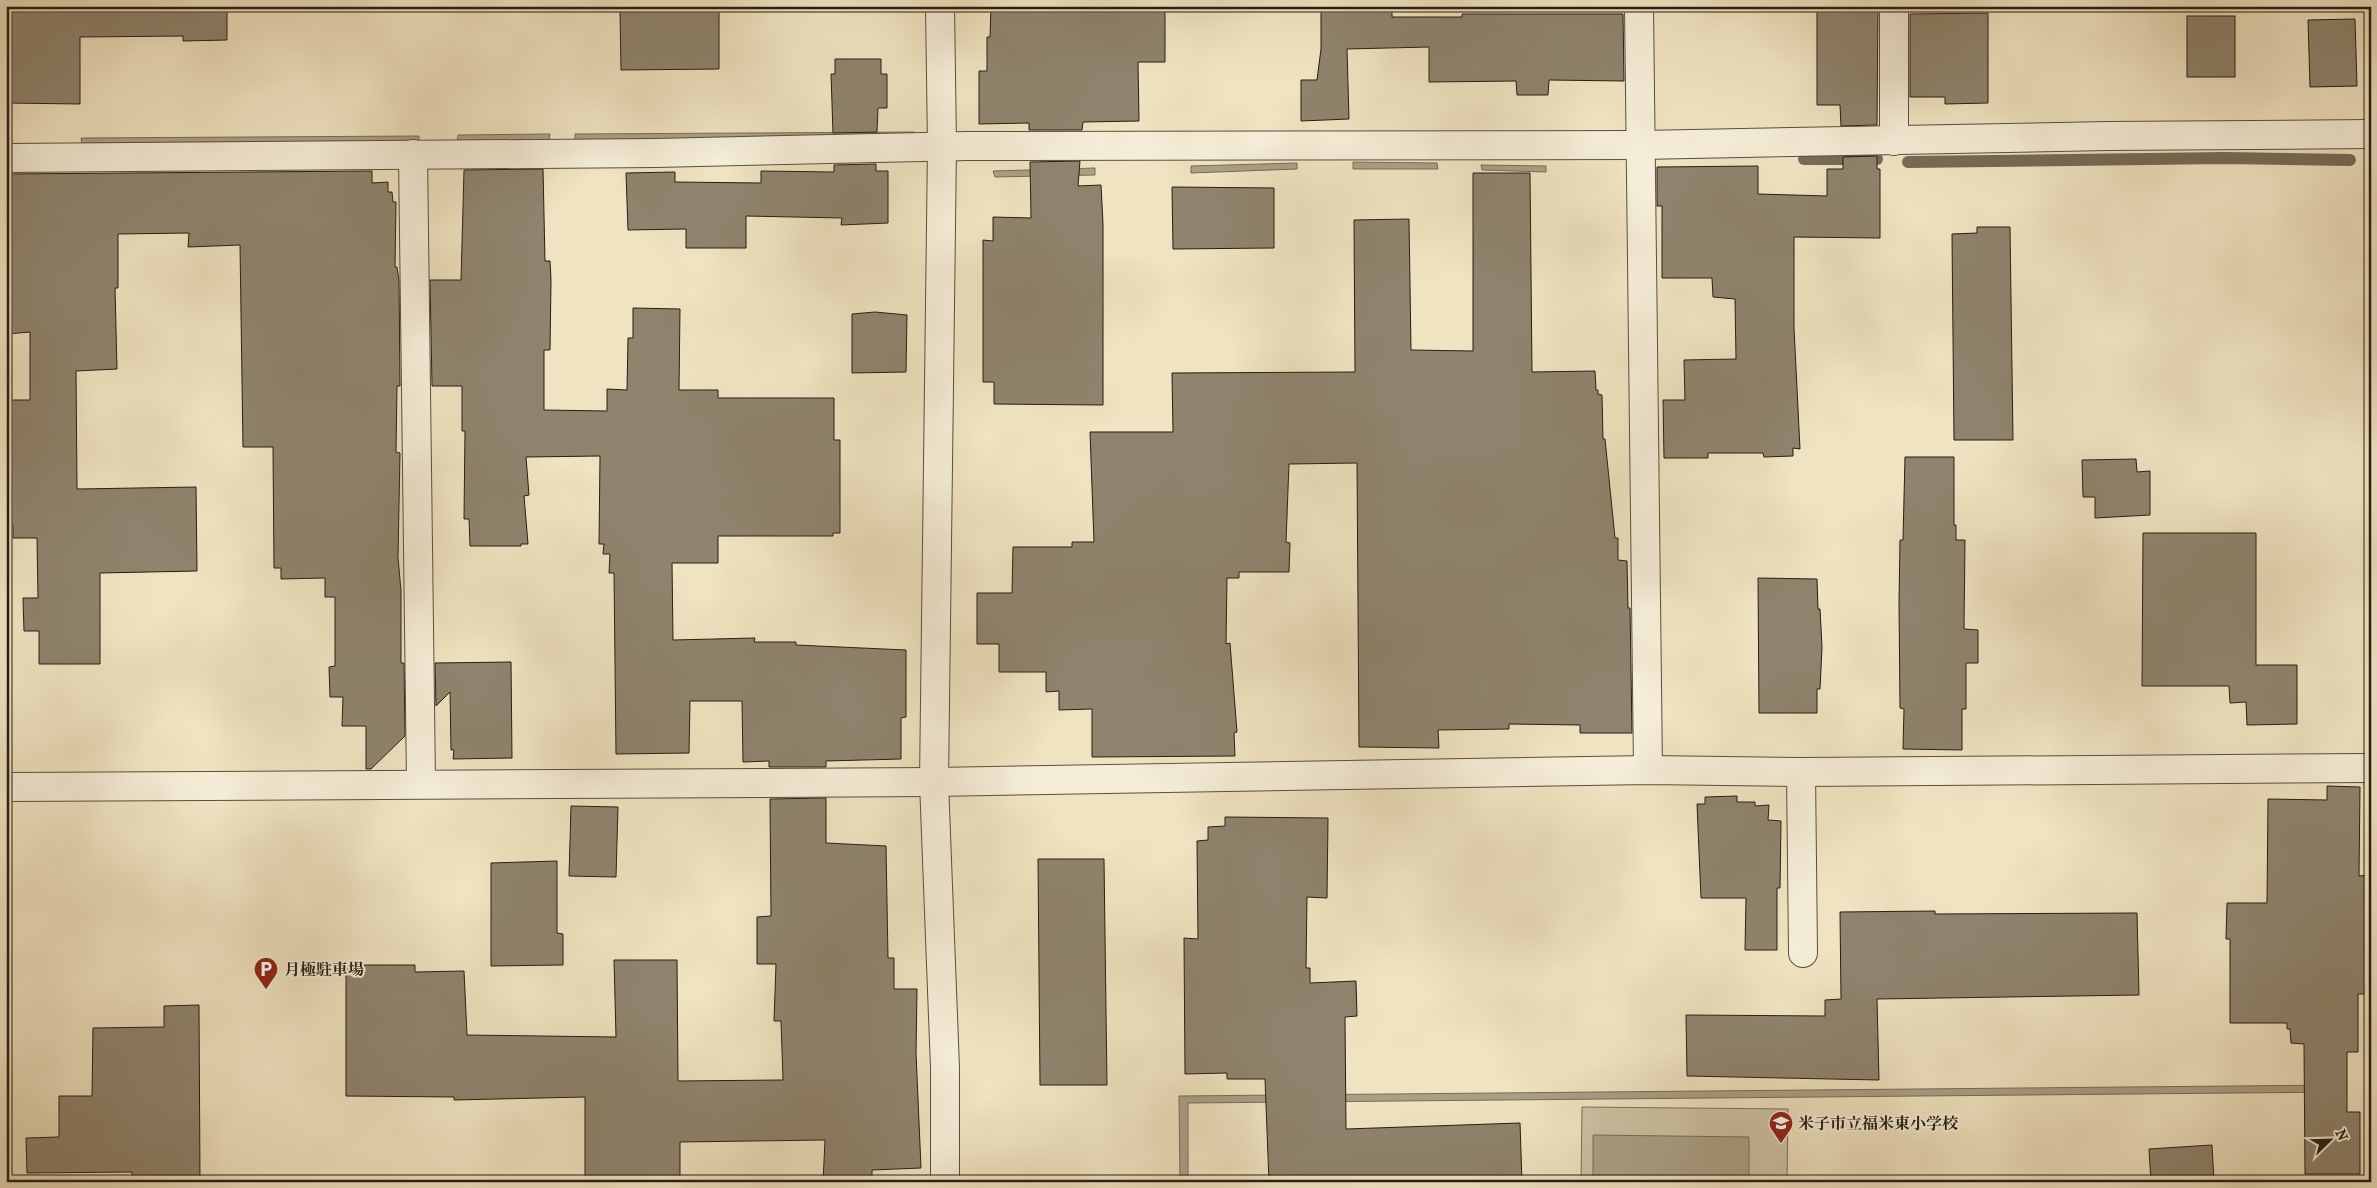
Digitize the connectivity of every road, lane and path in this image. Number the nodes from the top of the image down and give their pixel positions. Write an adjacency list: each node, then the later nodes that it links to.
1 (940, 6): 7 (street)
2 (1639, 6): 6 (street)
3 (1894, 6): 5 (street)
4 (2371, 134): 5 (street)
5 (1894, 141): 6 (street)
6 (1640, 145): 7 (street); 11 (street)
7 (942, 146): 8 (street); 13 (street)
8 (412, 154): 9 (street); 14 (street)
9 (6, 158)
10 (2371, 768): 12 (street)
11 (1648, 770): 12 (street); 13 (street)
12 (1801, 772): 16 (street)
13 (934, 782): 14 (street); 17 (street)
14 (420, 784): 15 (street)
15 (6, 786)
16 (1803, 953)
17 (945, 1182)

